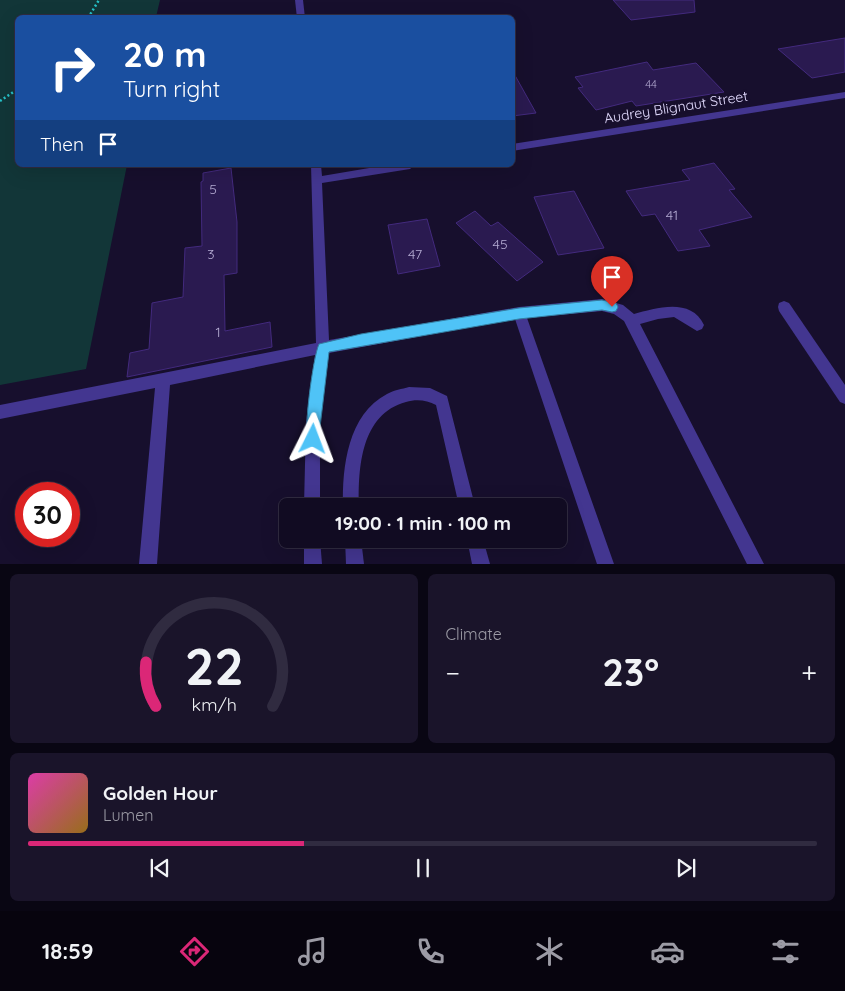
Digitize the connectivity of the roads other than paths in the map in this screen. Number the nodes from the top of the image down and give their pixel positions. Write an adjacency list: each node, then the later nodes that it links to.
1 (299, 0): 2 (street)
2 (301, 15)
3 (845, 95): 4 (street, Audrey Blignaut Street)
4 (515, 148)
5 (316, 167): 7 (street)
6 (398, 167): 7 (street)
7 (318, 180): 12 (street)
8 (784, 307): 14 (street)
9 (519, 313): 10 (street); 12 (street); 26 (street)
10 (631, 321): 11 (street); 27 (street)
11 (697, 325)
12 (323, 348): 13 (street); 16 (street)
13 (163, 379): 15 (street); 22 (street)
14 (845, 397)
15 (0, 412)
16 (312, 498)
17 (351, 498): 18 (street)
18 (465, 498)
19 (312, 548): 23 (street)
20 (354, 548): 24 (street)
21 (477, 548): 25 (street)
22 (148, 564)
23 (313, 564)
24 (355, 564)
25 (481, 564)
26 (606, 564)
27 (756, 564)

